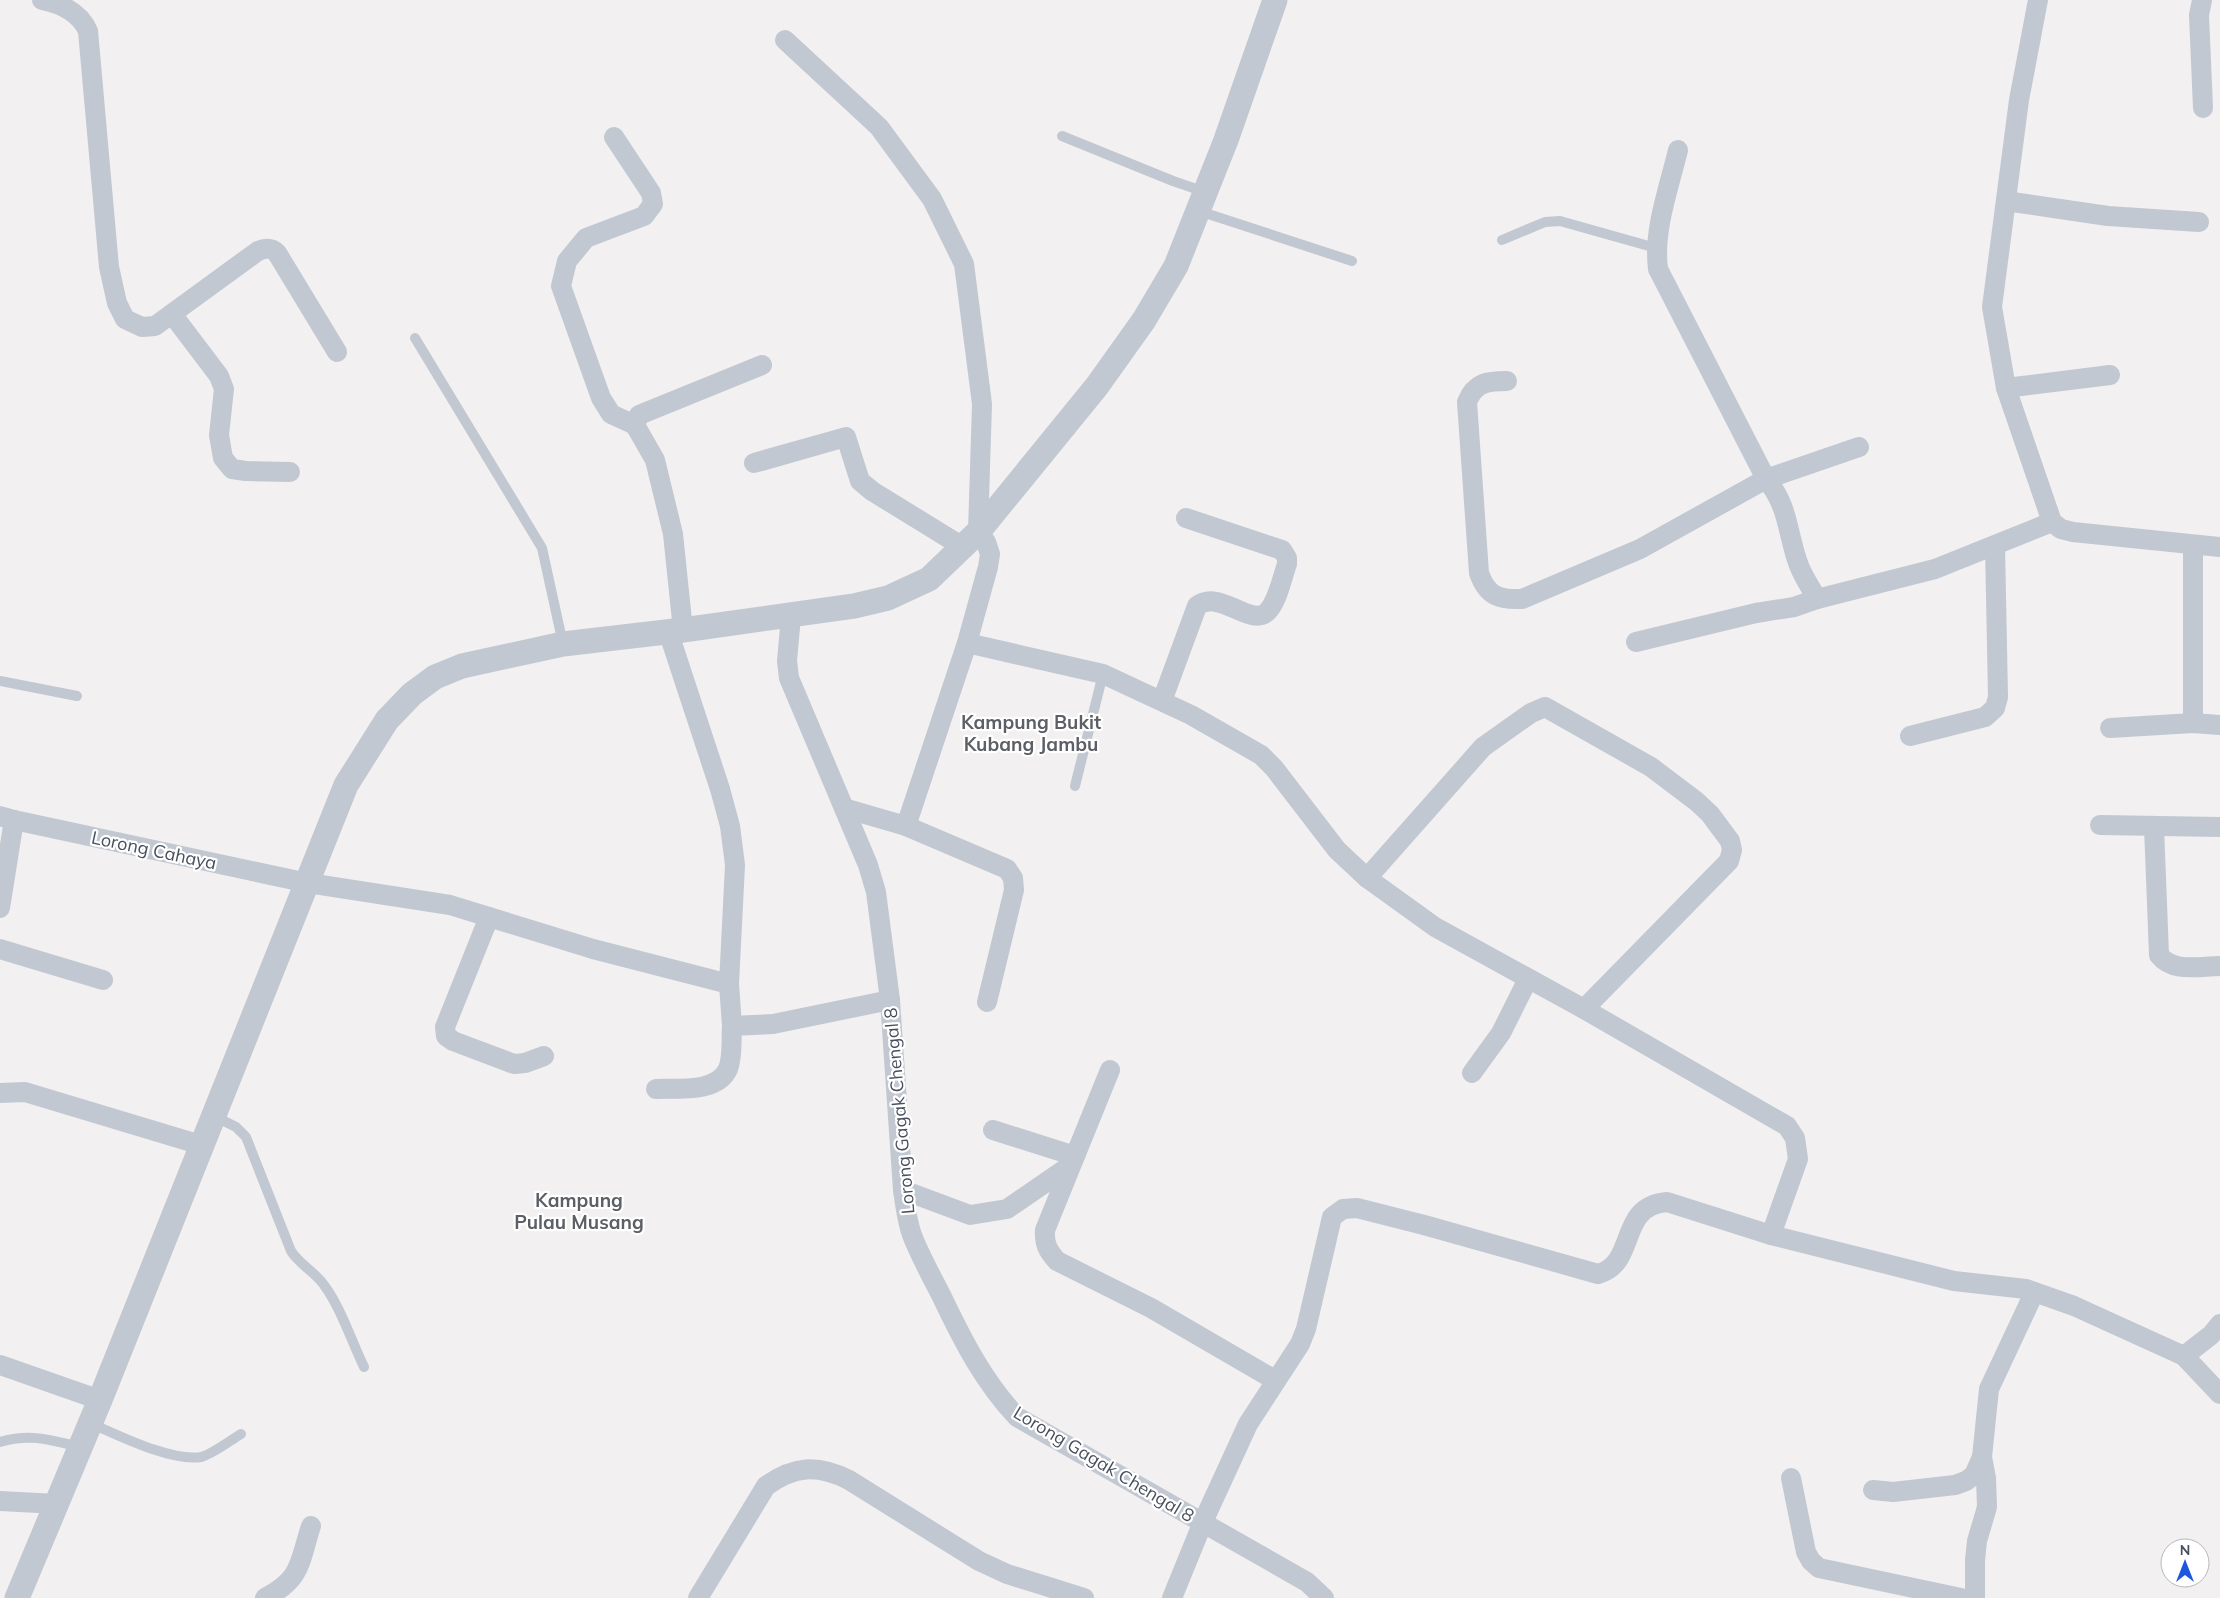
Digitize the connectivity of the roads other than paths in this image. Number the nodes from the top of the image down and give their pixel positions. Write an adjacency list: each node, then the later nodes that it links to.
1 (42, 0): 16 (street)
2 (1275, 0): 11 (street)
3 (2038, 0): 10 (street)
4 (2202, 0): 6 (street)
5 (785, 40): 30 (street)
6 (2203, 108)
7 (1062, 136): 11 (lane)
8 (614, 137): 23 (street)
9 (1678, 150): 14 (street)
10 (2006, 200): 12 (street); 22 (street)
11 (1203, 202): 15 (lane); 30 (street)
12 (2199, 222)
13 (1502, 240): 14 (lane)
14 (1656, 248): 27 (street)
15 (1352, 262)
16 (172, 314): 18 (street); 26 (street)
17 (415, 338): 39 (lane)
18 (337, 352)
19 (762, 365): 23 (street)
20 (2110, 375): 22 (street)
21 (1507, 381): 27 (street)
22 (2006, 388): 29 (street)
23 (634, 425): 36 (street)
24 (1859, 447): 27 (street)
25 (754, 463): 30 (street)
26 (290, 472)
27 (1766, 480): 34 (street)
28 (1186, 518): 43 (street)
29 (2052, 522): 31 (street); 32 (street)
30 (971, 539): 35 (street); 38 (street)
31 (1995, 546): 34 (street); 47 (street)
32 (2193, 546): 33 (street); 44 (street)
33 (2220, 547)
34 (1817, 599): 37 (street)
35 (791, 616): 36 (street); 49 (street, Lorong Gagak Chengal 8)
36 (676, 631): 39 (street); 63 (street)
37 (1636, 642)
38 (967, 643): 40 (street); 52 (street)
39 (563, 644): 56 (street)
40 (1103, 674): 43 (street); 48 (lane)
41 (0, 682): 42 (lane)
42 (77, 696)
43 (1162, 701): 55 (street)
44 (2193, 723): 45 (street); 46 (street)
45 (2220, 725)
46 (2110, 728)
47 (1910, 736)
48 (1075, 786)
49 (844, 808): 52 (street); 64 (street, Lorong Gagak Chengal 8)
50 (7, 818): 56 (street, Lorong Cahaya); 57 (street)
51 (2100, 825): 53 (street)
52 (906, 826): 65 (street)
53 (2154, 827): 54 (street); 60 (street)
54 (2220, 827)
55 (1367, 878): 61 (street); 66 (street)
56 (308, 883): 58 (street, Lorong Cahaya); 73 (street)
57 (0, 908)
58 (489, 917): 63 (street, Lorong Cahaya); 68 (street)
59 (0, 949): 62 (street)
60 (2220, 966)
61 (1528, 979): 66 (street); 70 (street)
62 (103, 980)
63 (729, 984): 67 (street)
64 (890, 1000): 67 (street); 77 (street, Lorong Gagak Chengal 8)
65 (986, 1002)
66 (1584, 1009): 78 (street)
67 (732, 1026): 71 (street)
68 (544, 1056)
69 (1110, 1070): 76 (street)
70 (1472, 1073)
71 (656, 1089)
72 (0, 1093): 75 (street)
73 (213, 1116): 75 (street); 83 (lane)
74 (992, 1130): 76 (street)
75 (201, 1145): 86 (street)
76 (1073, 1160): 77 (street); 84 (street)
77 (902, 1190): 97 (street, Lorong Gagak Chengal 8)
78 (1770, 1235): 79 (street); 84 (street)
79 (2034, 1292): 81 (street); 91 (street)
80 (2220, 1324): 81 (street)
81 (2184, 1356): 85 (street)
82 (0, 1366): 86 (street)
83 (364, 1367)
84 (1275, 1380): 97 (street)
85 (2220, 1394)
86 (100, 1400): 87 (street)
87 (90, 1423): 88 (lane); 90 (street)
88 (242, 1434)
89 (0, 1442): 90 (lane)
90 (81, 1447): 95 (street)
91 (1982, 1457): 93 (street); 105 (street)
92 (1791, 1478): 104 (street)
93 (1873, 1490)
94 (0, 1501): 95 (street)
95 (56, 1504): 98 (street)
96 (311, 1526): 99 (street)
97 (1199, 1532): 102 (street); 103 (street, Lorong Gagak Chengal 8)
98 (17, 1598)
99 (265, 1598)
100 (698, 1598): 101 (street)
101 (1084, 1598)
102 (1172, 1598)
103 (1324, 1598)
104 (1962, 1598)
105 (1975, 1598)

